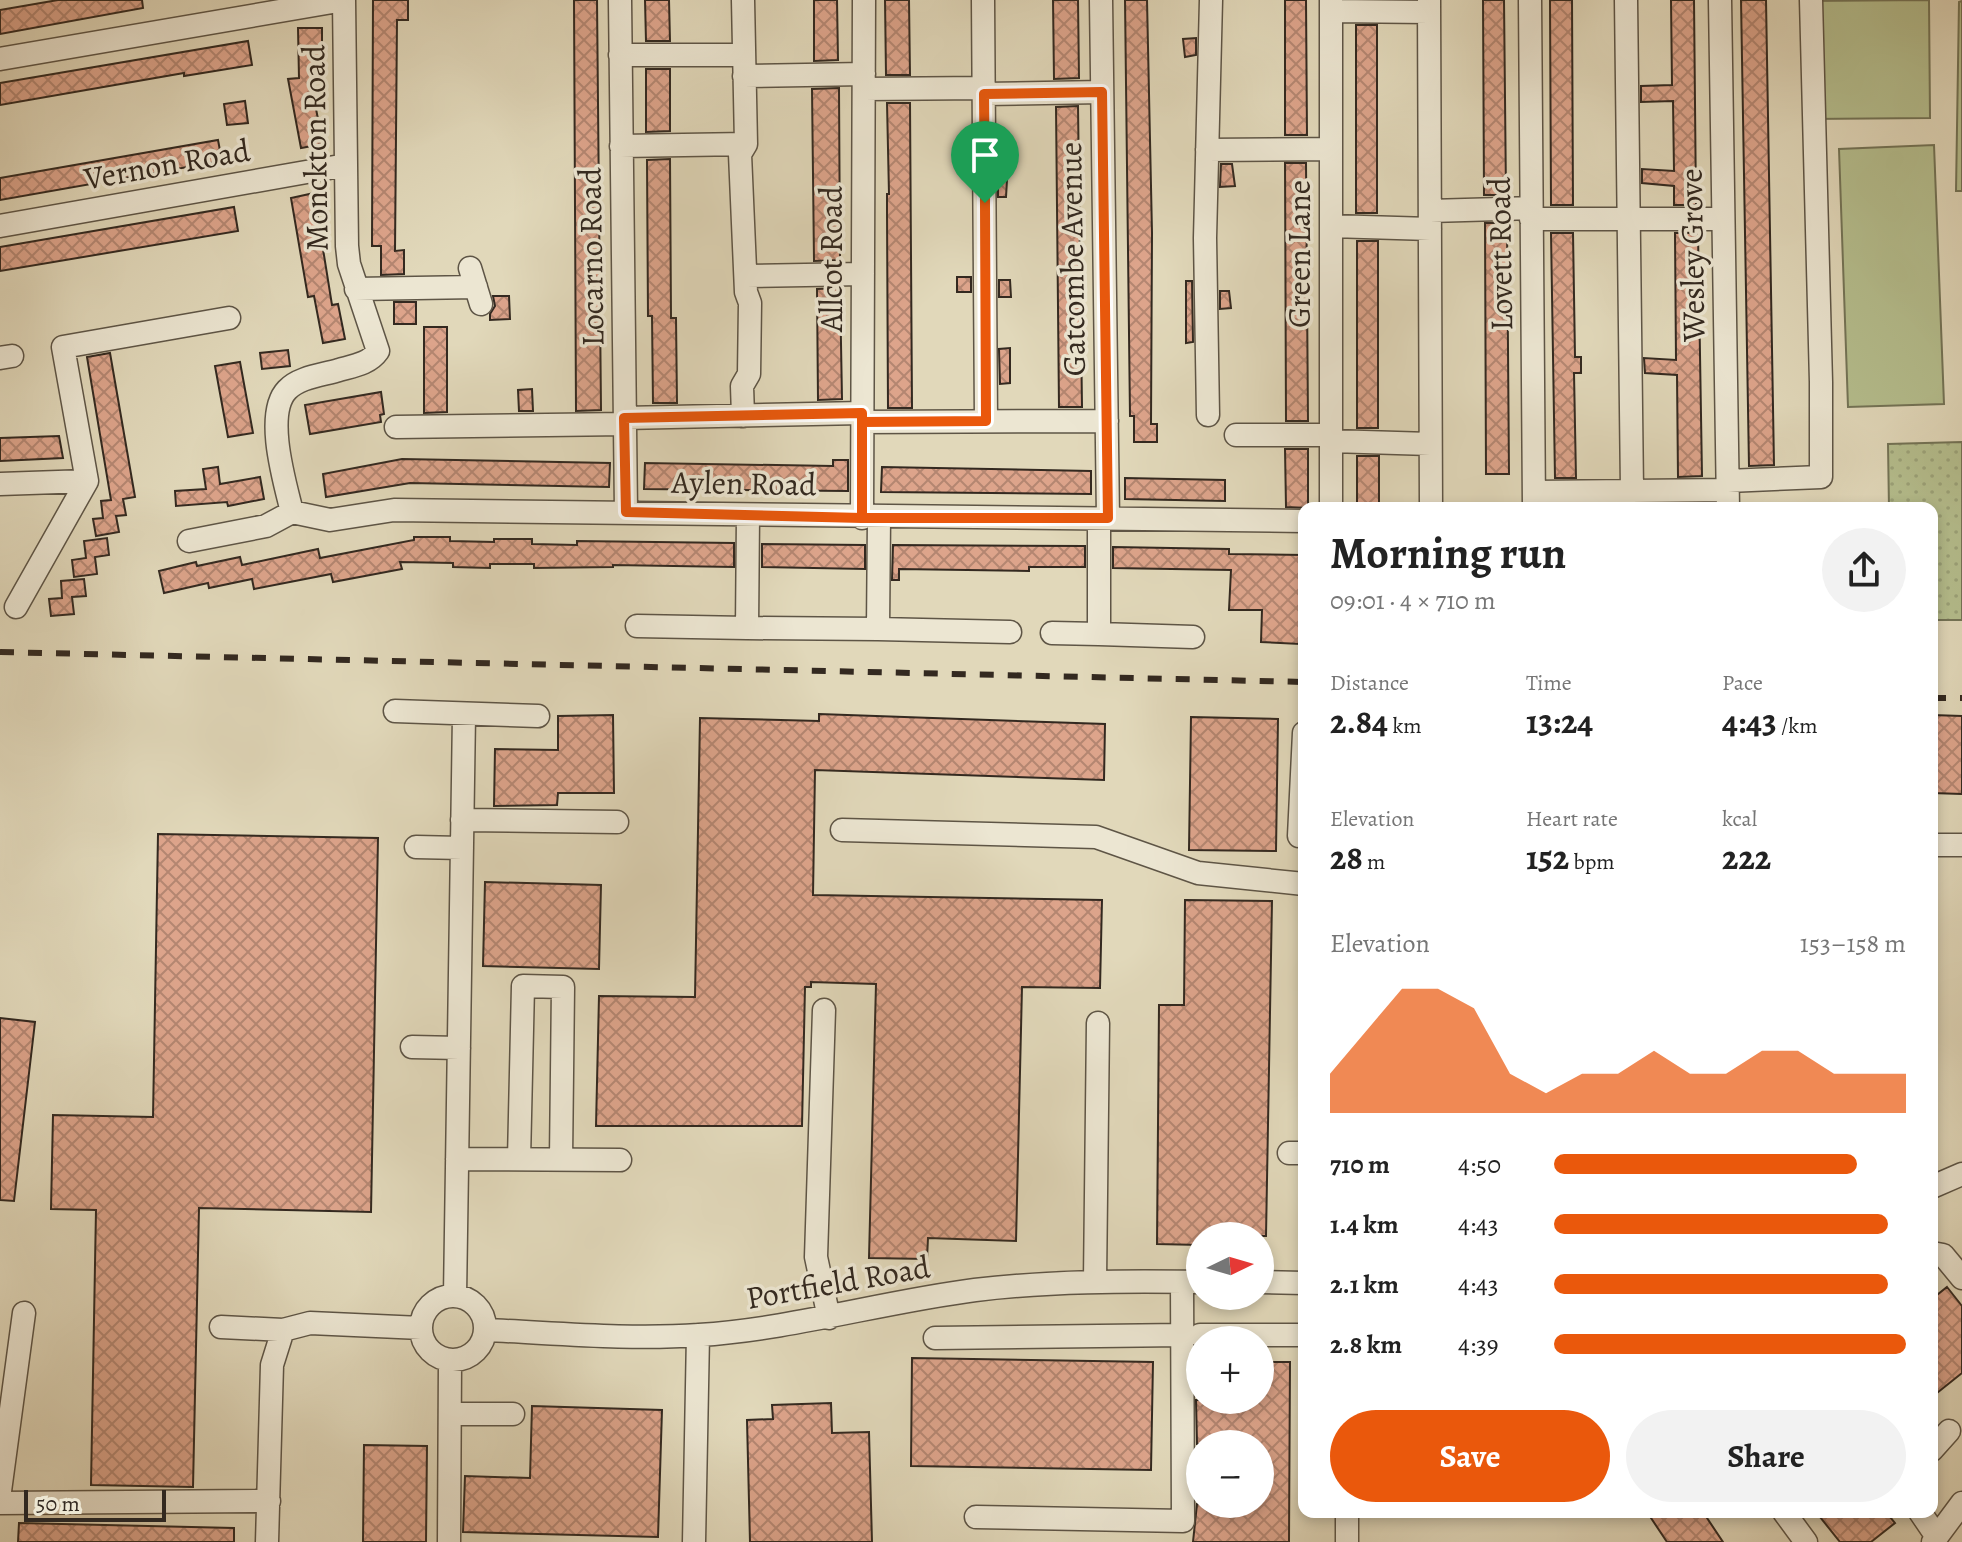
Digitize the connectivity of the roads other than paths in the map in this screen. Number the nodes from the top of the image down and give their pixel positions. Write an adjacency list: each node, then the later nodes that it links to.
1 (344, 0): 15 (street); 24 (street, Monckton Road)
2 (620, 0): 14 (street, Locarno Road)
3 (743, 0): 16 (street)
4 (864, 0): 17 (street, Allcot Road)
5 (983, 0): 18 (street)
6 (1101, 0): 19 (street, Gatcombe Avenue)
7 (1211, 0): 23 (street)
8 (1530, 0): 25 (street, Lovett Road)
9 (1626, 0): 28 (street)
10 (1720, 0): 26 (street, Wesley Grove)
11 (1811, 0): 49 (street)
12 (1331, 5): 13 (street); 22 (street, Green Lane)
13 (1429, 6): 27 (street)
14 (620, 55): 16 (street); 21 (street, Locarno Road)
15 (0, 59)
16 (744, 65): 17 (street); 20 (street)
17 (864, 82): 18 (street); 31 (street, Allcot Road)
18 (984, 91): 19 (street); 40 (street)
19 (1102, 92): 41 (street, Gatcombe Avenue)
20 (746, 144): 21 (street); 32 (street)
21 (621, 146): 39 (street, Locarno Road)
22 (1331, 149): 23 (street); 30 (street, Green Lane)
23 (1207, 150): 36 (street)
24 (346, 165): 29 (street, Vernon Road); 34 (street, Monckton Road)
25 (1531, 214): 27 (street); 28 (street); 50 (street, Lovett Road)
26 (1723, 219): 28 (street); 49 (street, Wesley Grove)
27 (1430, 220): 30 (street); 45 (street)
28 (1628, 221): 48 (street)
29 (0, 226)
30 (1331, 226): 44 (street, Green Lane)
31 (863, 274): 32 (street); 38 (street, Allcot Road)
32 (746, 276): 37 (street)
33 (475, 286): 34 (street)
34 (356, 289): 53 (street, Monckton Road)
35 (229, 318): 46 (street)
36 (1208, 415)
37 (743, 416): 38 (street); 39 (street)
38 (862, 417): 40 (street); 56 (street, Allcot Road)
39 (624, 421): 42 (street); 54 (street, Locarno Road)
40 (986, 421): 41 (street)
41 (1107, 421): 57 (street, Gatcombe Avenue)
42 (396, 427)
43 (1236, 435): 44 (street)
44 (1331, 438): 45 (street); 51 (street, Green Lane)
45 (1430, 444): 52 (street)
46 (87, 481): 47 (street); 60 (street)
47 (0, 484)
48 (1632, 490): 49 (street); 50 (street)
49 (1728, 493)
50 (1534, 500)
51 (1331, 502)
52 (1431, 502)
53 (292, 512): 54 (street, Aylen Road); 59 (street)
54 (626, 512): 55 (street, Aylen Road)
55 (748, 515): 56 (street, Aylen Road); 62 (street)
56 (870, 518): 57 (street, Aylen Road); 63 (street, Allcot Road)
57 (1103, 518): 58 (street, Aylen Road); 66 (street, Gatcombe Avenue)
58 (1298, 521)
59 (189, 541)
60 (16, 607)
61 (637, 626): 62 (street)
62 (747, 628): 63 (street)
63 (878, 629): 64 (street)
64 (1010, 632)
65 (1052, 633): 66 (street)
66 (1099, 634): 67 (street)
67 (1193, 637)
68 (395, 711): 69 (street)
69 (464, 715): 70 (street); 71 (street)
70 (538, 716)
71 (462, 820): 72 (street); 77 (street)
72 (617, 822)
73 (842, 830): 78 (street)
74 (1938, 845): 75 (street)
75 (1962, 845)
76 (416, 847): 77 (street)
77 (462, 848): 82 (street)
78 (1298, 883)
79 (824, 1010): 97 (street)
80 (1098, 1023): 91 (street)
81 (412, 1047): 82 (street)
82 (459, 1048): 83 (street)
83 (457, 1159): 84 (street); 95 (street)
84 (519, 1159): 85 (street); 85 (street)
85 (561, 1159): 86 (street)
86 (620, 1160)
87 (1962, 1174): 88 (street)
88 (1938, 1184)
89 (1938, 1254): 90 (street)
90 (1962, 1278)
91 (1095, 1281): 92 (street, Portfield Road); 97 (street, Portfield Road)
92 (1186, 1282)
93 (1274, 1282): 94 (street)
94 (1298, 1283)
95 (455, 1296): 99 (street); 101 (street)
96 (24, 1313): 113 (street)
97 (829, 1318): 102 (street, Portfield Road)
98 (221, 1327): 100 (street)
99 (421, 1328): 100 (street); 107 (street)
100 (283, 1330): 114 (street)
101 (486, 1330): 102 (street, Portfield Road); 107 (street)
102 (698, 1335): 124 (street)
103 (1186, 1335): 106 (street)
104 (1274, 1335): 105 (street)
105 (1298, 1335)
106 (935, 1338)
107 (450, 1361): 110 (street)
108 (513, 1414): 110 (street)
109 (1188, 1414): 117 (street)
110 (450, 1420): 123 (street)
111 (1949, 1431): 112 (street)
112 (1938, 1443)
113 (0, 1491)
114 (269, 1501): 115 (street); 122 (street)
115 (0, 1503)
116 (1962, 1503): 121 (street)
117 (976, 1517)
118 (1347, 1518): 125 (street)
119 (1788, 1518): 126 (street)
120 (1923, 1518): 121 (street)
121 (1935, 1540)
122 (267, 1542)
123 (449, 1542)
124 (694, 1542)
125 (1347, 1542)
126 (1806, 1542)

